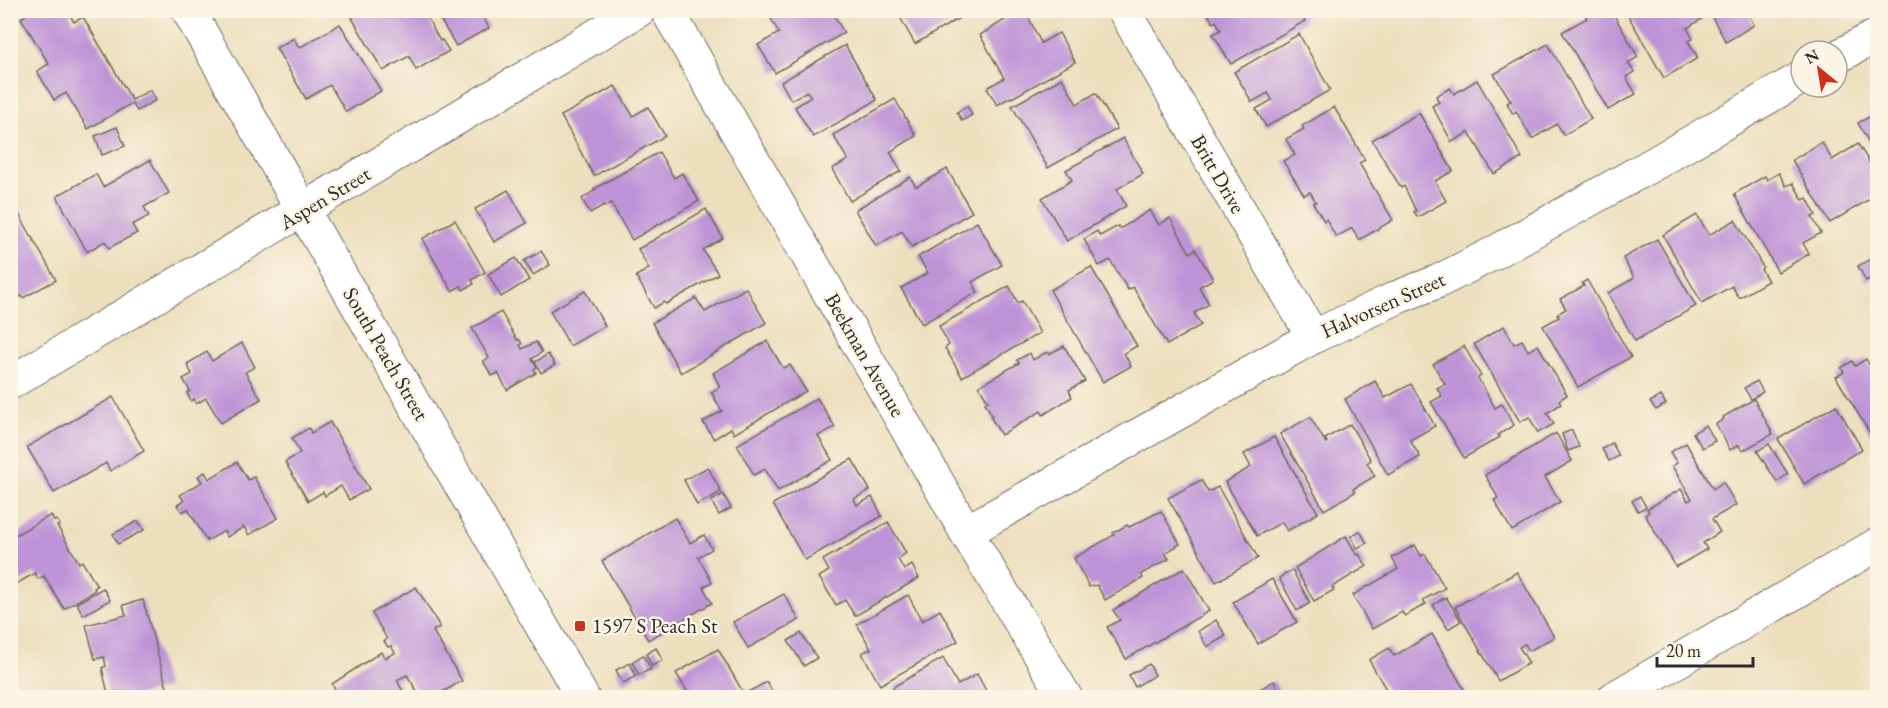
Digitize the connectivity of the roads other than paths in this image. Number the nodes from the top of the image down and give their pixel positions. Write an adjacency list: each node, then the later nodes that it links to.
1 (188, 10): 8 (street, South Peach Street)
2 (639, 10): 8 (street, Aspen Street)
3 (667, 10): 11 (street, Beekman Avenue)
4 (1124, 10): 9 (street, Britt Drive)
5 (1878, 35): 6 (street)
6 (1849, 51)
7 (1789, 85): 9 (street, Halvorsen Street)
8 (304, 210): 10 (street, Aspen Street); 13 (street, South Peach Street)
9 (1313, 337): 11 (street, Halvorsen Street)
10 (10, 383)
11 (966, 532): 14 (street, Beekman Avenue)
12 (1878, 544): 15 (street)
13 (583, 698)
14 (1066, 698)
15 (1614, 698)

